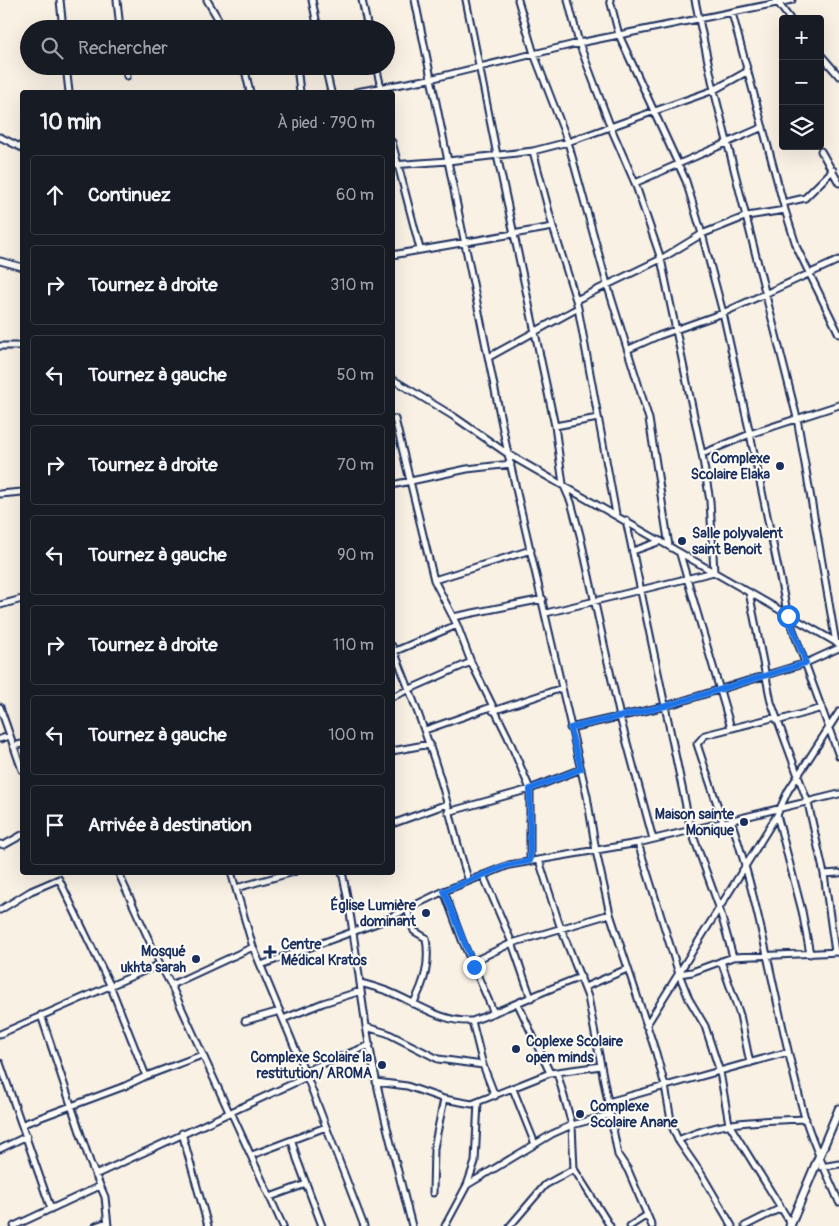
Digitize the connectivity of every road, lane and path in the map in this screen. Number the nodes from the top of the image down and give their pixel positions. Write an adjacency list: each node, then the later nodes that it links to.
1 (60, 0): 17 (street)
2 (117, 0): 18 (street)
3 (207, 0): 19 (street)
4 (314, 0): 20 (street)
5 (362, 0): 21 (street)
6 (415, 0): 34 (street)
7 (466, 0): 26 (street)
8 (518, 0): 24 (street)
9 (568, 0): 23 (street)
10 (610, 0): 22 (street)
11 (695, 0): 16 (street)
12 (792, 0): 13 (street)
13 (777, 2): 14 (street); 15 (street)
14 (732, 13): 16 (street); 27 (street)
15 (787, 15)
16 (699, 19): 22 (street); 40 (street)
17 (62, 20)
18 (119, 20)
19 (219, 20)
20 (317, 20)
21 (366, 20)
22 (619, 35): 23 (street); 41 (street)
23 (579, 43): 24 (street); 42 (street)
24 (534, 54): 26 (street); 45 (street)
25 (824, 59): 33 (street)
26 (479, 68): 34 (street); 50 (street)
27 (748, 71): 40 (street); 43 (street)
28 (67, 75): 35 (street)
29 (246, 75): 36 (street)
30 (298, 75): 37 (street)
31 (328, 75): 38 (street)
32 (378, 75): 39 (street)
33 (839, 76)
34 (430, 79): 39 (street); 51 (street)
35 (69, 90)
36 (250, 90)
37 (300, 90)
38 (331, 90)
39 (381, 90)
40 (714, 90): 41 (street); 46 (street)
41 (655, 113): 42 (street); 52 (street)
42 (611, 128): 45 (street); 55 (street)
43 (763, 128): 46 (street); 57 (street)
44 (0, 137): 47 (street)
45 (568, 142): 48 (street); 71 (street)
46 (728, 143): 52 (street); 59 (street)
47 (20, 147)
48 (533, 151): 50 (street); 60 (street)
49 (821, 151): 54 (street)
50 (497, 155): 51 (street); 61 (street)
51 (448, 161): 53 (street); 63 (street)
52 (679, 163): 55 (street); 62 (street)
53 (395, 164): 64 (street)
54 (833, 170): 56 (street); 57 (street)
55 (635, 183): 66 (street)
56 (839, 183)
57 (783, 203): 58 (street)
58 (784, 210): 59 (street); 70 (street)
59 (748, 216): 62 (street); 72 (street)
60 (553, 227): 61 (street); 73 (street)
61 (515, 234): 63 (street); 77 (street)
62 (702, 234): 66 (street); 75 (street)
63 (464, 242): 64 (street); 82 (street)
64 (420, 250): 65 (street)
65 (395, 255)
66 (661, 259): 71 (street); 76 (street)
67 (839, 260): 70 (street)
68 (0, 261): 69 (street)
69 (20, 266)
70 (810, 273): 72 (street); 78 (street)
71 (607, 284): 73 (street); 81 (street)
72 (765, 293): 75 (street); 86 (street)
73 (576, 300): 74 (street)
74 (578, 308): 77 (street); 85 (street)
75 (723, 313): 76 (street); 89 (street)
76 (678, 330): 81 (street); 91 (street)
77 (536, 332): 82 (street); 88 (street)
78 (839, 332)
79 (0, 346): 80 (street)
80 (20, 346)
81 (629, 349): 101 (street)
82 (489, 356): 90 (street)
83 (395, 382): 90 (street)
84 (839, 405): 86 (street)
85 (598, 418): 88 (street); 98 (street)
86 (797, 418): 89 (street); 118 (street)
87 (395, 419): 93 (street)
88 (555, 426): 95 (street)
89 (750, 434): 91 (street); 115 (street)
90 (508, 454): 92 (street); 95 (street)
91 (702, 454): 105 (street)
92 (511, 464): 93 (street); 102 (street)
93 (411, 481): 94 (street); 107 (street)
94 (395, 484)
95 (563, 484): 98 (street); 112 (street)
96 (20, 492): 97 (street)
97 (0, 494)
98 (616, 514): 99 (street)
99 (626, 520): 100 (street); 103 (street)
100 (662, 541): 101 (street); 103 (street)
101 (669, 546): 104 (street)
102 (531, 550): 107 (street); 110 (street)
103 (633, 550): 108 (street)
104 (680, 554): 105 (street); 106 (street)
105 (714, 572): 106 (street); 109 (street)
106 (688, 578): 108 (street); 125 (street)
107 (434, 580): 116 (street)
108 (642, 591): 112 (street); 128 (street)
109 (749, 592): 115 (street); 123 (street)
110 (543, 598): 114 (street); 116 (street)
111 (20, 600): 113 (street)
112 (595, 602): 114 (street); 133 (street)
113 (0, 605)
114 (546, 613): 124 (street)
115 (788, 616): 118 (street); 122 (street)
116 (453, 617): 117 (street)
117 (457, 625): 119 (street); 121 (street)
118 (838, 645): 122 (street)
119 (395, 649)
120 (395, 655): 126 (street)
121 (471, 662): 126 (street); 131 (street)
122 (806, 663): 123 (street); 130 (street)
123 (765, 674): 125 (street); 134 (street)
124 (562, 688): 131 (street); 136 (street)
125 (719, 689): 128 (street); 137 (street)
126 (409, 690): 127 (street); 138 (street)
127 (395, 696)
128 (666, 706): 133 (street); 159 (street)
129 (0, 707): 139 (street)
130 (822, 708): 134 (street); 135 (street)
131 (492, 709): 138 (street); 149 (street)
132 (839, 712): 135 (street)
133 (620, 717): 136 (street); 161 (street)
134 (777, 719): 137 (street); 148 (street)
135 (829, 727): 145 (street); 148 (street)
136 (570, 728): 147 (street)
137 (731, 728): 157 (street)
138 (425, 730): 142 (street)
139 (9, 736): 140 (street); 143 (street)
140 (0, 739)
141 (20, 744): 143 (street)
142 (430, 744): 144 (street); 152 (street)
143 (13, 746): 146 (street)
144 (395, 750)
145 (839, 756)
146 (20, 765)
147 (581, 769): 149 (street); 164 (street)
148 (798, 776): 151 (street); 153 (street)
149 (530, 789): 154 (street); 166 (street)
150 (839, 794): 151 (street)
151 (808, 803): 153 (street); 169 (street)
152 (446, 804): 154 (street); 158 (street)
153 (780, 808): 155 (street); 156 (street)
154 (448, 812): 177 (street)
155 (777, 815): 167 (street); 190 (street)
156 (731, 820): 157 (street); 167 (street)
157 (723, 822): 159 (street)
158 (395, 823)
159 (691, 830): 161 (street); 180 (street)
160 (20, 836): 163 (street)
161 (653, 839): 162 (street)
162 (638, 843): 164 (street); 197 (street)
163 (1, 846)
164 (596, 851): 165 (street); 183 (street)
165 (539, 860): 166 (street); 184 (street)
166 (530, 861): 175 (street)
167 (746, 863): 180 (street); 189 (street)
168 (839, 873): 169 (street)
169 (824, 874): 188 (street)
170 (58, 875): 176 (street)
171 (119, 875): 194 (street)
172 (232, 875): 178 (street)
173 (283, 875): 178 (street)
174 (343, 875): 185 (street)
175 (483, 875): 177 (street); 186 (street)
176 (59, 879): 182 (street); 200 (street)
177 (469, 881): 179 (street)
178 (236, 888): 187 (street)
179 (444, 891): 181 (street); 192 (street)
180 (719, 908): 191 (street); 197 (street)
181 (407, 909): 185 (street); 205 (street)
182 (0, 910)
183 (610, 914): 184 (street); 196 (street)
184 (561, 930): 186 (street); 198 (street)
185 (353, 932): 195 (street); 199 (street)
186 (512, 943): 192 (street); 204 (street)
187 (254, 946): 195 (street); 201 (street)
188 (837, 952): 190 (street)
189 (766, 954): 190 (street); 191 (street); 217 (street)
190 (810, 954)
191 (733, 957): 193 (street)
192 (472, 962): 208 (street)
193 (721, 962): 197 (street); 220 (street)
194 (160, 964): 200 (street); 201 (street)
195 (261, 965): 207 (street)
196 (627, 969): 202 (street); 213 (street)
197 (679, 974): 213 (street); 224 (street)
198 (581, 977): 202 (street); 204 (street)
199 (360, 982): 203 (street); 205 (street)
200 (110, 985): 209 (street); 227 (street)
201 (171, 985): 218 (street)
202 (585, 987): 222 (street)
203 (361, 991): 210 (street); 214 (street)
204 (531, 998): 206 (street)
205 (413, 1004): 212 (street)
206 (518, 1004): 208 (street); 225 (street)
207 (280, 1011): 210 (street); 211 (street)
208 (494, 1013): 212 (street)
209 (41, 1015): 215 (street); 235 (street)
210 (283, 1019): 226 (street)
211 (245, 1021)
212 (472, 1021): 221 (street)
213 (646, 1026): 229 (street)
214 (366, 1027): 216 (street); 221 (street)
215 (0, 1034)
216 (370, 1045): 226 (street); 228 (street)
217 (788, 1052): 220 (street); 239 (street)
218 (202, 1055): 227 (street); 237 (street)
219 (0, 1063): 240 (street)
220 (750, 1063): 224 (street)
221 (483, 1065): 231 (street)
222 (601, 1066): 223 (street); 234 (street)
223 (557, 1072): 225 (street); 242 (street)
224 (720, 1072): 229 (street); 241 (street)
225 (550, 1073): 230 (street)
226 (306, 1074): 237 (street); 243 (street)
227 (146, 1076): 235 (street)
228 (376, 1082): 232 (street); 275 (street)
229 (665, 1086): 234 (street); 246 (street)
230 (513, 1089): 231 (street); 248 (street)
231 (495, 1096): 233 (street)
232 (444, 1099): 233 (street); 260 (street)
233 (478, 1102): 258 (street)
234 (608, 1102): 238 (street)
235 (70, 1106): 240 (street); 256 (street)
236 (839, 1109): 251 (main road)
237 (230, 1112): 244 (street); 250 (street)
238 (609, 1115): 242 (street); 265 (street)
239 (806, 1118): 241 (street); 251 (street)
240 (23, 1124): 245 (street)
241 (729, 1124): 246 (street); 263 (street)
242 (572, 1125): 248 (street); 254 (street)
243 (326, 1127): 247 (street); 274 (street)
244 (182, 1133): 256 (street); 271 (street)
245 (27, 1136): 249 (street); 264 (street)
246 (678, 1140): 281 (street)
247 (292, 1141): 250 (street); 257 (street)
248 (535, 1144): 258 (street)
249 (0, 1149)
250 (252, 1155): 261 (street)
251 (818, 1157): 253 (street); 255 (main road)
252 (839, 1164): 253 (street)
253 (824, 1167): 255 (street); 262 (street)
254 (574, 1169): 277 (street); 278 (street)
255 (813, 1169): 268 (main road)
256 (94, 1175): 259 (street)
257 (306, 1184): 261 (street); 273 (street)
258 (467, 1185): 276 (street)
259 (100, 1186): 264 (street); 266 (street)
260 (433, 1193)
261 (270, 1197): 272 (street)
262 (839, 1202)
263 (781, 1208): 268 (street); 282 (street)
264 (51, 1209): 267 (street)
265 (647, 1215): 279 (street); 280 (street)
266 (107, 1224): 270 (street)
267 (22, 1225): 269 (street)
268 (791, 1225)
269 (14, 1226)
270 (96, 1226)
271 (208, 1226)
272 (283, 1226)
273 (322, 1226)
274 (364, 1226)
275 (412, 1226)
276 (445, 1226)
277 (510, 1226)
278 (610, 1226)
279 (630, 1226)
280 (652, 1226)
281 (732, 1226)
282 (745, 1226)

